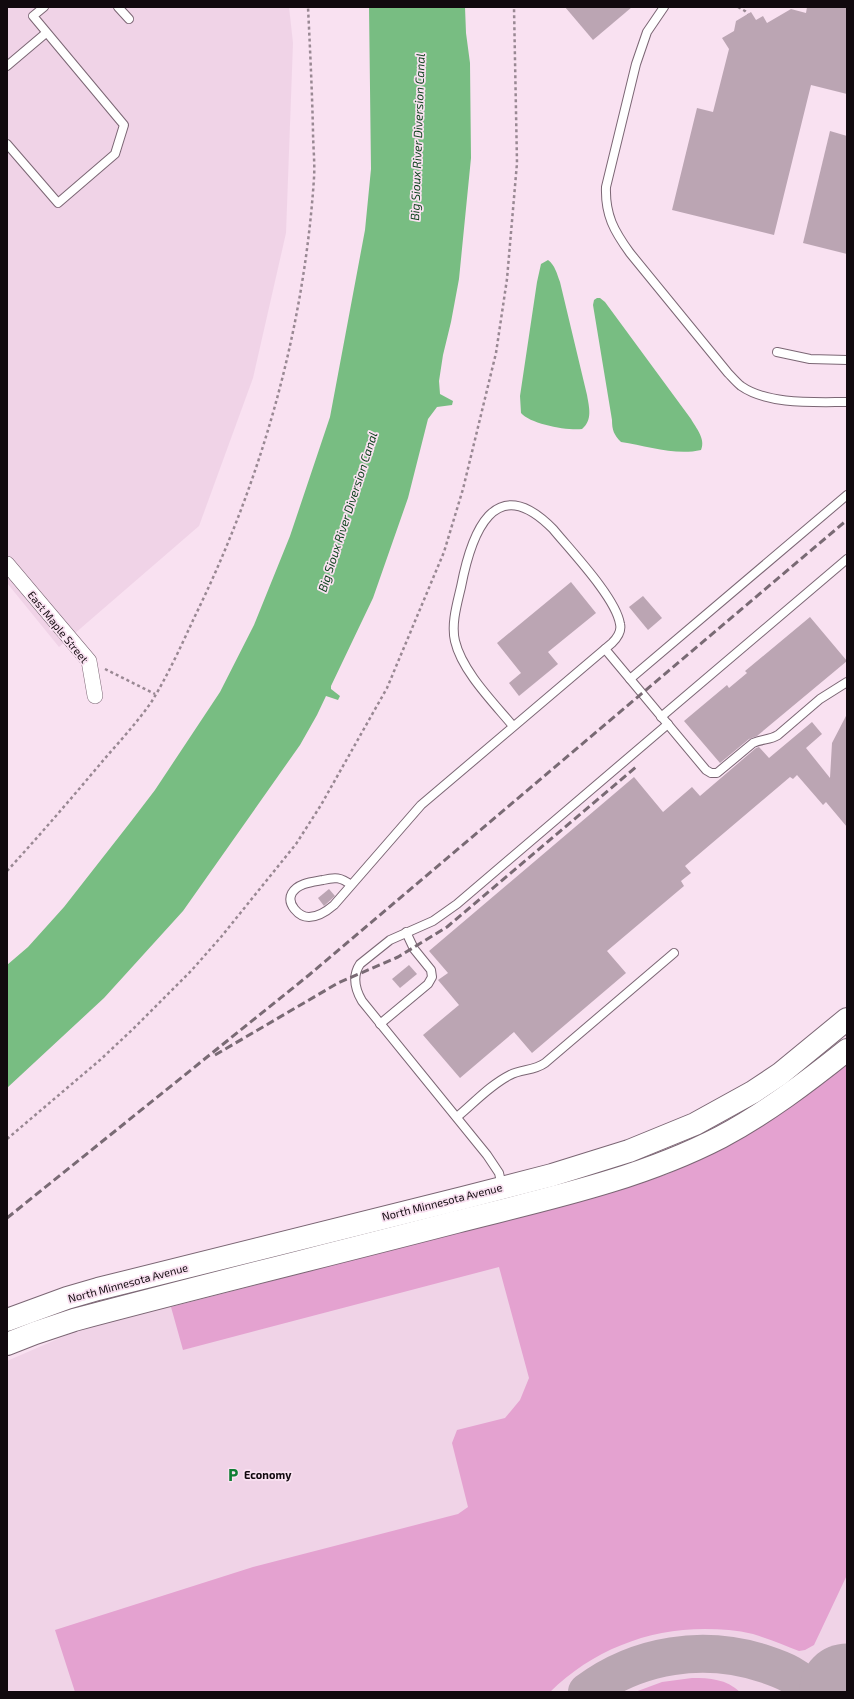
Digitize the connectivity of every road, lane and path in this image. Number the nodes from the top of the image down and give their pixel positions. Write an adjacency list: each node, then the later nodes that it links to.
1 (44, 7): 9 (lane)
2 (118, 7): 8 (lane)
3 (308, 7): 22 (path)
4 (514, 7): 35 (path)
5 (664, 7): 14 (lane)
6 (738, 7): 7 (path)
7 (748, 14)
8 (129, 19)
9 (46, 33): 10 (lane); 11 (lane)
10 (7, 66)
11 (7, 144)
12 (777, 352): 13 (lane)
13 (847, 360)
14 (847, 402)
15 (847, 495): 20 (lane)
16 (847, 559): 24 (lane)
17 (7, 564): 19 (street, East Maple Street)
18 (605, 649): 20 (lane); 26 (lane); 26 (lane)
19 (89, 661): 22 (path); 23 (street, East Maple Street)
20 (630, 679): 24 (lane)
21 (847, 682): 25 (lane)
22 (155, 694): 27 (path)
23 (95, 696)
24 (661, 717): 25 (lane)
25 (668, 724): 29 (lane)
26 (513, 726): 28 (lane)
27 (7, 871)
28 (351, 885): 28 (lane)
29 (406, 932): 32 (lane); 32 (lane)
30 (674, 953): 34 (lane)
31 (847, 1019): 36 (main road, North Minnesota Avenue)
32 (380, 1024): 34 (lane)
33 (847, 1050): 38 (main road, North Minnesota Avenue)
34 (456, 1117): 36 (lane)
35 (7, 1139)
36 (502, 1187): 37 (main road, North Minnesota Avenue)
37 (7, 1320)
38 (7, 1344)

